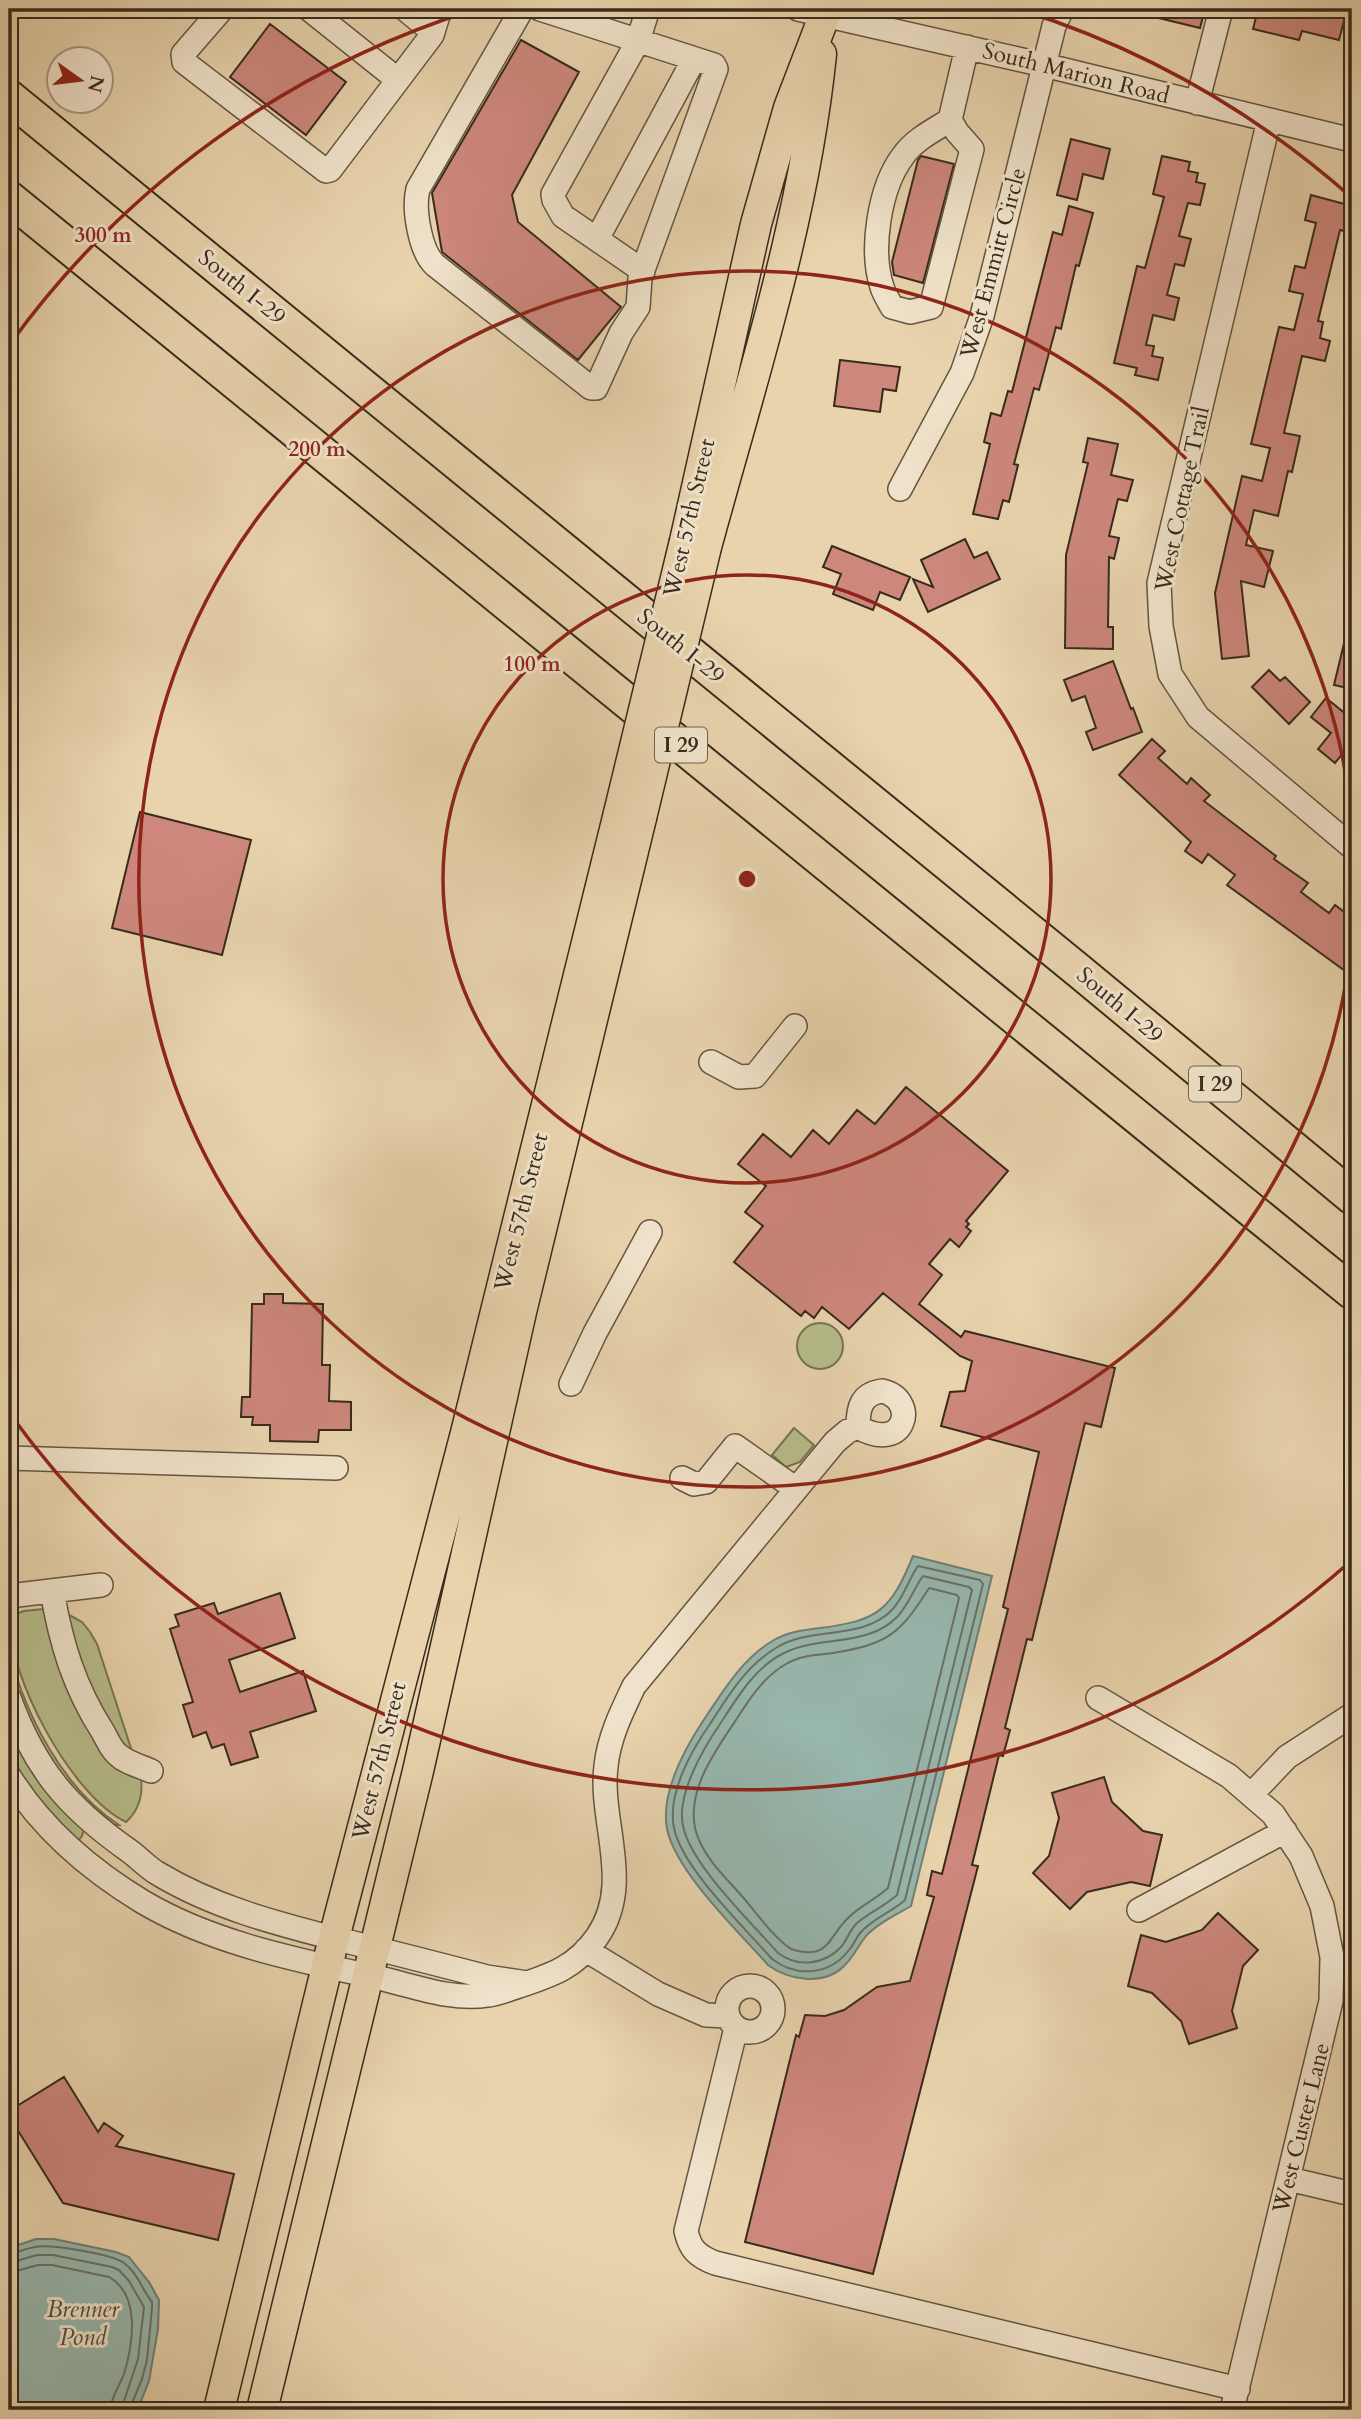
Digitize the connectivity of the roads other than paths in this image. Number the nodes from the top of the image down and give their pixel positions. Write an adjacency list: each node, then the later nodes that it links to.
1 (222, 9): 16 (street)
2 (309, 9): 16 (street)
3 (405, 9): 11 (street)
4 (440, 9): 11 (street)
5 (522, 9): 24 (street)
6 (540, 9): 12 (street)
7 (648, 9): 12 (street)
8 (1062, 9): 15 (street, West Emmitt Circle)
9 (1221, 9): 18 (street)
10 (817, 11): 13 (street, South Marion Road); 26 (main road, West 57th Street, bridge)
11 (433, 32): 16 (street)
12 (638, 41): 14 (street); 23 (street)
13 (967, 47): 15 (street, South Marion Road); 19 (street)
14 (694, 59): 23 (street); 24 (street)
15 (1044, 65): 18 (street, South Marion Road); 25 (street, West Emmitt Circle)
16 (398, 80)
17 (9, 97): 30 (highway, South I-29 / I 29)
18 (1197, 103): 20 (street, South Marion Road)
19 (950, 120): 19 (street)
20 (1269, 120): 21 (street, South Marion Road); 27 (street, West Cottage Trail)
21 (1352, 140)
22 (9, 198): 32 (highway, I 29)
23 (597, 239): 24 (street)
24 (643, 271)
25 (900, 489)
26 (630, 815): 50 (main road, West 57th Street); 52 (main road, West 57th Street)
27 (1348, 836)
28 (795, 1026): 29 (street)
29 (711, 1062)
30 (1352, 1197)
31 (650, 1232): 33 (street)
32 (1352, 1292)
33 (571, 1384)
34 (858, 1427): 38 (street)
35 (9, 1458): 36 (street)
36 (336, 1468)
37 (682, 1478): 38 (street)
38 (796, 1489): 51 (street)
39 (101, 1585): 40 (street)
40 (52, 1591): 41 (street); 45 (street)
41 (9, 1596)
42 (9, 1698): 50 (street)
43 (1098, 1698): 47 (street, West Custer Lane)
44 (1352, 1715): 47 (street)
45 (151, 1771)
46 (9, 1776): 53 (street)
47 (1251, 1795): 48 (street, West Custer Lane)
48 (1285, 1831): 49 (street); 54 (street, West Custer Lane)
49 (1139, 1910)
50 (334, 1938): 52 (street); 53 (main road, West 57th Street)
51 (586, 1950): 52 (street); 57 (street)
52 (371, 1962): 53 (street); 59 (main road, West 57th Street)
53 (327, 1967): 58 (main road, West 57th Street)
54 (1342, 1998): 55 (street, West Custer Lane)
55 (1289, 2179): 56 (street); 57 (street, West Custer Lane)
56 (1352, 2194)
57 (1235, 2399)
58 (219, 2410)
59 (262, 2410)

